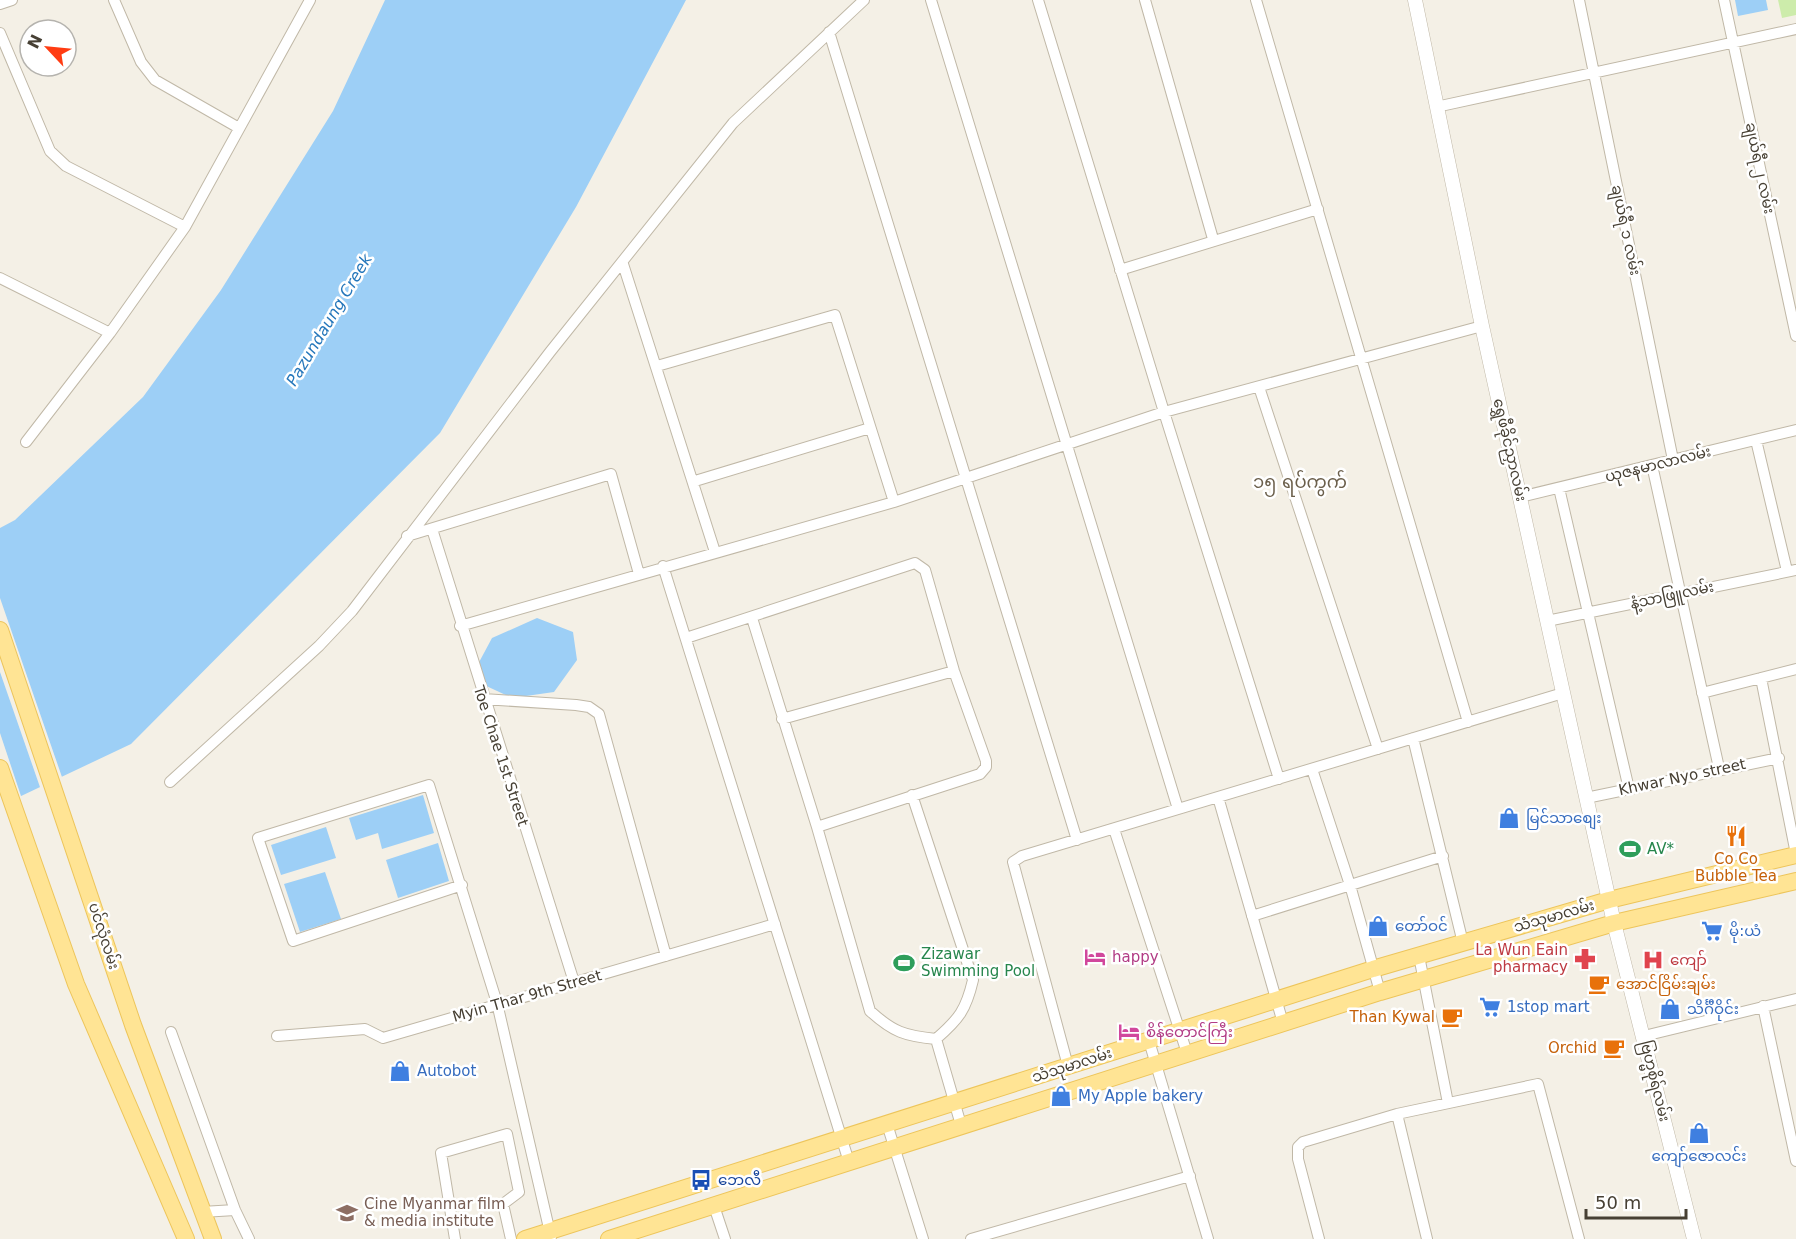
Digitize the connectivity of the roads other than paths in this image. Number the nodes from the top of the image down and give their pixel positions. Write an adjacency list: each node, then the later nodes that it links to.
1 (12, 0): 12 (street)
2 (114, 0): 19 (street)
3 (310, 0): 19 (street)
4 (864, 0): 14 (street)
5 (931, 0): 37 (street)
6 (1038, 0): 24 (street)
7 (1145, 0): 22 (street)
8 (1256, 0): 20 (street)
9 (1415, 0): 18 (street, ရွှေဖီခိုင်ညှာလမ်း)
10 (1579, 0): 17 (street, ချယ်ရီ ၁ လမ်း)
11 (1724, 0): 16 (street, ချယ်ရီ ၂ လမ်း)
12 (0, 4)
13 (1796, 29): 16 (street)
14 (830, 32): 23 (street); 40 (street)
15 (0, 33): 21 (street)
16 (1733, 43): 17 (street); 28 (street, ချယ်ရီ ၂ လမ်း)
17 (1594, 73): 18 (street); 38 (street, ချယ်ရီ ၁ လမ်း)
18 (1436, 107): 26 (street, ရွှေဖီခိုင်ညှာလမ်း)
19 (239, 128): 21 (street)
20 (1318, 209): 22 (street); 29 (street)
21 (185, 227): 27 (street)
22 (1213, 239): 24 (street)
23 (623, 264): 30 (street); 46 (street)
24 (1120, 270): 32 (street)
25 (0, 278): 27 (street)
26 (1482, 326): 29 (street); 43 (street, ရွှေဖီခိုင်ညှာလမ်း)
27 (110, 333): 36 (street)
28 (1796, 336)
29 (1361, 359): 31 (street); 65 (street)
30 (657, 366): 33 (street); 41 (street)
31 (1259, 387): 32 (street); 67 (street)
32 (1164, 412): 37 (street); 72 (street)
33 (870, 428): 41 (street); 44 (street)
34 (1796, 430): 35 (street, ယုဇနမာလာလမ်း)
35 (1756, 440): 38 (street, ယုဇနမာလာလမ်း); 49 (street)
36 (26, 442)
37 (1065, 444): 40 (street); 78 (street)
38 (1673, 460): 39 (street, ယုဇနမာလာလမ်း)
39 (1652, 465): 42 (street, ယုဇနမာလာလမ်း); 51 (street)
40 (966, 476): 44 (street); 81 (street)
41 (695, 482): 47 (street)
42 (1559, 488): 43 (street, ယုဇနမာလာလမ်း); 52 (street)
43 (1520, 497): 54 (street, ရွှေဖီခိုင်ညှာလမ်း)
44 (894, 502): 47 (street)
45 (432, 529): 46 (street); 50 (street); 55 (street, Toe Chae 1st Street)
46 (407, 536): 73 (street)
47 (715, 552): 48 (street)
48 (663, 566): 50 (street); 57 (street)
49 (1792, 570): 51 (street, နံ့သာဖြူလမ်း)
50 (639, 574): 55 (street)
51 (1680, 593): 52 (street, နံ့သာဖြူလမ်း); 62 (street)
52 (1587, 613): 54 (street, နံ့သာဖြူလမ်း); 74 (street)
53 (752, 618): 57 (street); 59 (street); 64 (street)
54 (1547, 621): 61 (street, ရွှေဖီခိုင်ညှာလမ်း)
55 (460, 626): 63 (street, Toe Chae 1st Street)
56 (0, 630): 126 (main road, ပင်လုံလမ်း)
57 (686, 638): 90 (street)
58 (1796, 669): 60 (street)
59 (954, 671): 64 (street); 75 (street)
60 (1761, 678): 62 (street); 68 (street)
61 (1563, 693): 65 (street); 77 (street, ရွှေဖီခိုင်ညှာလမ်း)
62 (1702, 693): 70 (street)
63 (483, 699): 92 (street); 96 (street, Toe Chae 1st Street)
64 (782, 719): 79 (street)
65 (1468, 722): 66 (street)
66 (1413, 738): 67 (street); 83 (street)
67 (1378, 749): 71 (street)
68 (1779, 758): 70 (street, Khwar Nyo street); 82 (street)
69 (0, 768): 129 (main road)
70 (1719, 768): 74 (street, Khwar Nyo street)
71 (1312, 769): 72 (street); 86 (street)
72 (1279, 779): 76 (street)
73 (170, 782)
74 (1629, 789): 77 (street, Khwar Nyo street)
75 (912, 795): 79 (street); 107 (street)
76 (1218, 797): 78 (street); 88 (street)
77 (1586, 798): 87 (street, ရွှေဖီခိုင်ညှာလမ်း)
78 (1178, 809): 80 (street)
79 (817, 826): 107 (street)
80 (1114, 829): 81 (street); 103 (street)
81 (1077, 840): 111 (street)
82 (1796, 854): 87 (main road, သံသုမာလမ်း)
83 (1443, 856): 86 (street); 91 (street)
84 (1796, 881): 89 (main road, သံသုမာလမ်း)
85 (462, 885): 85 (street); 100 (street)
86 (1350, 885): 88 (street); 94 (street)
87 (1609, 900): 89 (street, ဗြဟ္မစိုရ်လမ်း); 91 (main road, သံသုမာလမ်း)
88 (1252, 916): 99 (street)
89 (1614, 923): 95 (main road, သံသုမာလမ်း); 106 (street, ဗြဟ္မစိုရ်လမ်း)
90 (775, 924): 92 (street, Myin Thar 9th Street); 118 (street)
91 (1463, 943): 93 (main road, သံသုမာလမ်း)
92 (666, 956): 96 (street, Myin Thar 9th Street)
93 (1419, 956): 94 (main road, သံသုမာလမ်း); 95 (street)
94 (1373, 969): 97 (street); 99 (main road, သံသုမာလမ်း)
95 (1423, 979): 97 (main road, သံသုမာလမ်း); 112 (street)
96 (574, 982): 100 (street, Myin Thar 9th Street)
97 (1380, 992): 102 (main road, သံသုမာလမ်း)
98 (1796, 999): 101 (street)
99 (1277, 1000): 102 (street); 103 (main road, သံသုမာလမ်း)
100 (497, 1003): 105 (street, Myin Thar 9th Street); 128 (street)
101 (1763, 1006): 106 (street); 114 (street)
102 (1283, 1023): 109 (main road, သံသုမာလမ်း)
103 (1179, 1031): 108 (main road, သံသုမာလမ်း); 109 (street)
104 (171, 1032): 125 (street)
105 (277, 1036)
106 (1644, 1036): 143 (street, ဗြဟ္မစိုရ်လမ်း)
107 (936, 1039): 113 (street)
108 (1149, 1041): 110 (street); 111 (main road, သံသုမာလမ်း)
109 (1187, 1053): 110 (main road, သံသုမာလမ်း)
110 (1156, 1064): 117 (main road, သံသုမာလမ်း); 122 (street)
111 (1068, 1066): 113 (main road, သံသုမာလမ်း)
112 (1448, 1102): 115 (street); 142 (street)
113 (954, 1103): 116 (main road, သံသုမာလမ်း); 117 (street)
114 (1790, 1107): 120 (street)
115 (1397, 1114): 140 (street); 141 (street)
116 (887, 1124): 118 (main road, သံသုမာလမ်း); 119 (street)
117 (961, 1125): 119 (main road, သံသုမာလမ်း)
118 (841, 1138): 121 (street); 123 (main road, သံသုမာလမ်း)
119 (894, 1148): 121 (main road, သံသုမာလမ်း); 137 (street)
120 (1796, 1161)
121 (849, 1162): 124 (main road, သံသုမာလမ်း)
122 (1190, 1176): 138 (street); 139 (street)
123 (666, 1193): 127 (main road); 128 (main road, သံသုမာလမ်း)
124 (714, 1206): 127 (main road, သံသုမာလမ်း); 136 (street)
125 (235, 1210): 126 (street); 131 (street)
126 (202, 1212): 130 (main road, ပင်လုံလမ်း)
127 (676, 1219): 135 (main road, သံသုမာလမ်း)
128 (550, 1235): 134 (main road, သံသုမာလမ်း)
129 (186, 1239)
130 (213, 1239)
131 (249, 1239)
132 (454, 1239): 133 (street)
133 (511, 1239)
134 (525, 1239)
135 (609, 1239)
136 (725, 1239)
137 (923, 1239)
138 (971, 1239)
139 (1208, 1239)
140 (1320, 1239)
141 (1427, 1239)
142 (1579, 1239)
143 (1694, 1239)

